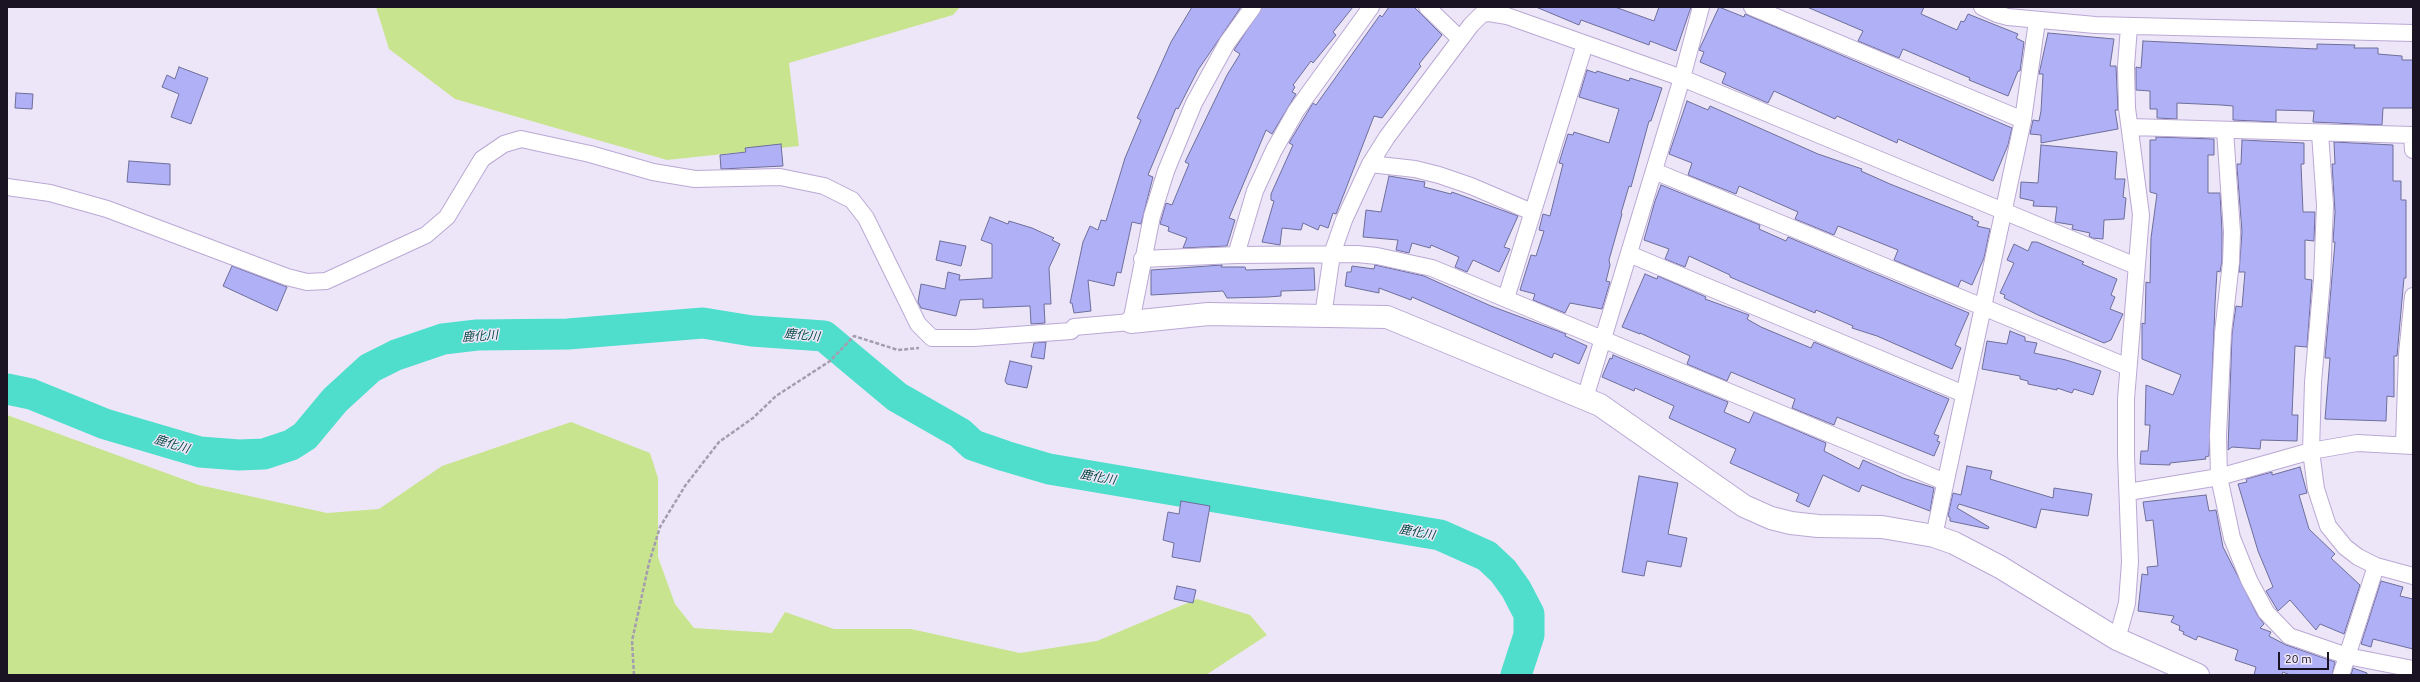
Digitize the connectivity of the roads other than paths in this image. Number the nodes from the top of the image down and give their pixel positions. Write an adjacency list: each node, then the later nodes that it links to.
1 (1252, 7): 26 (street)
2 (1371, 7): 25 (street)
3 (1427, 7): 10 (street)
4 (1702, 7): 12 (street)
5 (1752, 7): 13 (street)
6 (1982, 7): 7 (street)
7 (2037, 21): 8 (street); 13 (street)
8 (2129, 26): 9 (street); 14 (street)
9 (2413, 33)
10 (1460, 39): 11 (street); 18 (street)
11 (1585, 44): 12 (street); 22 (street)
12 (1682, 78): 19 (street); 21 (street)
13 (2023, 120): 21 (street)
14 (2130, 126): 15 (street); 27 (street)
15 (2225, 130): 16 (street); 39 (street)
16 (2320, 133): 17 (street); 38 (street)
17 (2413, 140)
18 (1370, 164): 22 (street); 23 (street)
19 (1654, 171): 24 (street); 30 (street)
20 (7, 187): 32 (street)
21 (2003, 210): 27 (street); 30 (street)
22 (1532, 212): 29 (street)
23 (1332, 254): 25 (street); 29 (street); 31 (street)
24 (1629, 254): 33 (street); 35 (street)
25 (1236, 255): 26 (street)
26 (1142, 259): 32 (street)
27 (2136, 266): 34 (street)
28 (2413, 296): 37 (street)
29 (1506, 298): 33 (street)
30 (1983, 306): 34 (street); 35 (street)
31 (1323, 316): 32 (street); 36 (street)
32 (1131, 322)
33 (1602, 339): 36 (street); 40 (street)
34 (2128, 366): 41 (street)
35 (1964, 394): 40 (street)
36 (1585, 398): 42 (street)
37 (2408, 445): 38 (street)
38 (2311, 451): 39 (street); 43 (street)
39 (2220, 477): 41 (street); 46 (street)
40 (1945, 482): 42 (street)
41 (2128, 492): 45 (street)
42 (1934, 536): 45 (street)
43 (2376, 566): 44 (street); 46 (street)
44 (2413, 576)
45 (2117, 639): 48 (street)
46 (2347, 656): 47 (street); 49 (street)
47 (2413, 669)
48 (2198, 675)
49 (2341, 675)

